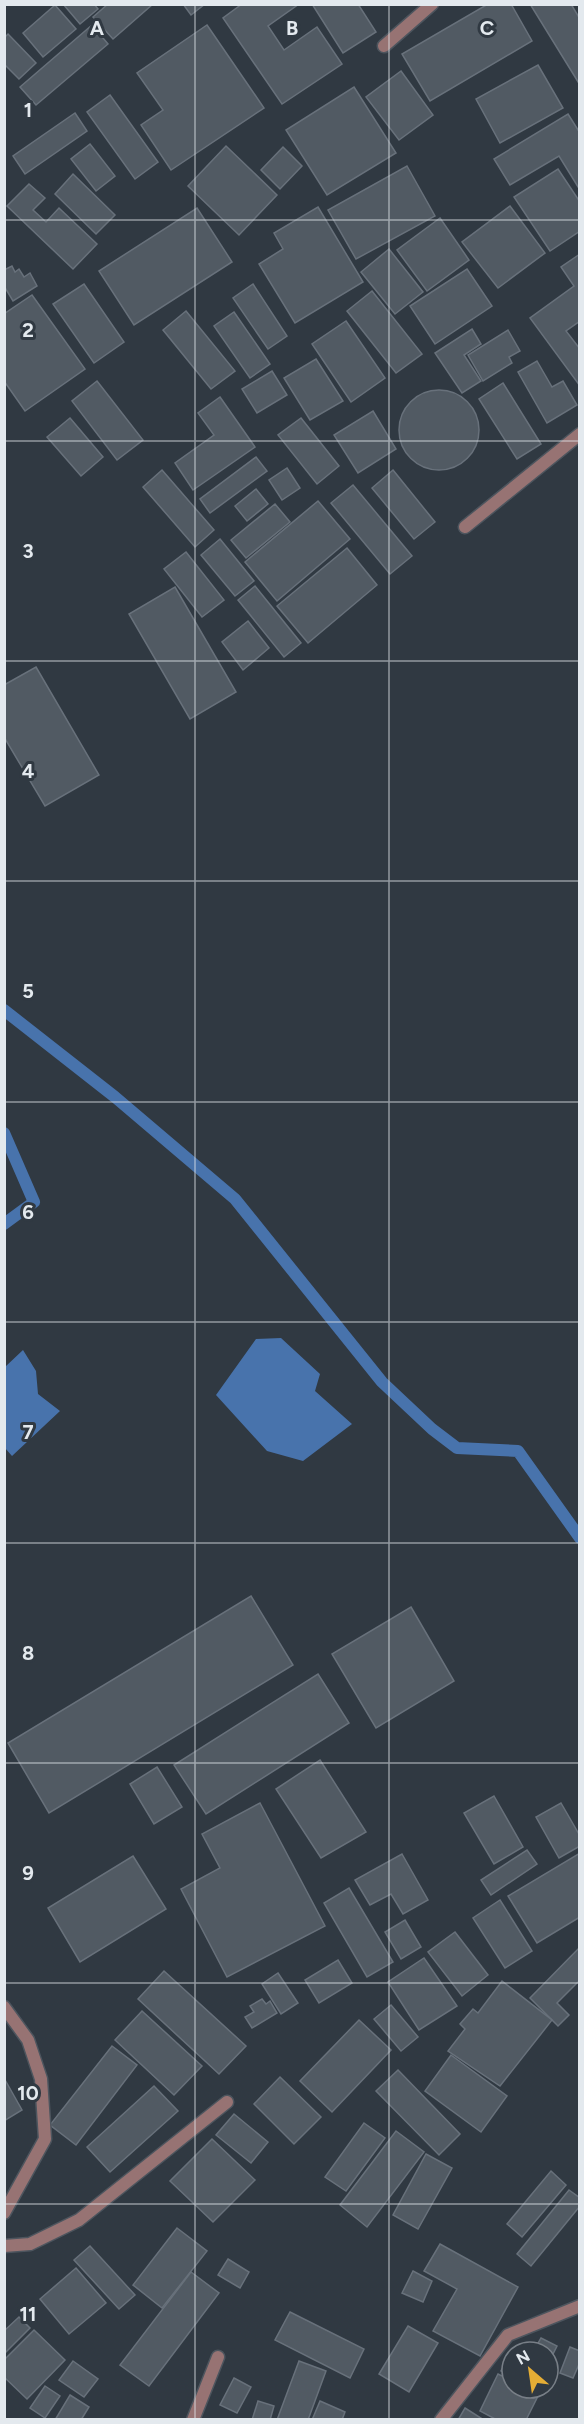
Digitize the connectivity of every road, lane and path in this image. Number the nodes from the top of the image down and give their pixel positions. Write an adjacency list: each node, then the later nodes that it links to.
1 (432, 4): 2 (street)
2 (384, 46)
3 (579, 434): 4 (street)
4 (465, 527)
5 (4, 2007): 7 (street)
6 (227, 2102): 8 (street)
7 (4, 2213)
8 (4, 2246)
9 (579, 2306): 12 (street)
10 (218, 2357): 11 (street)
11 (193, 2420)
12 (441, 2420)

